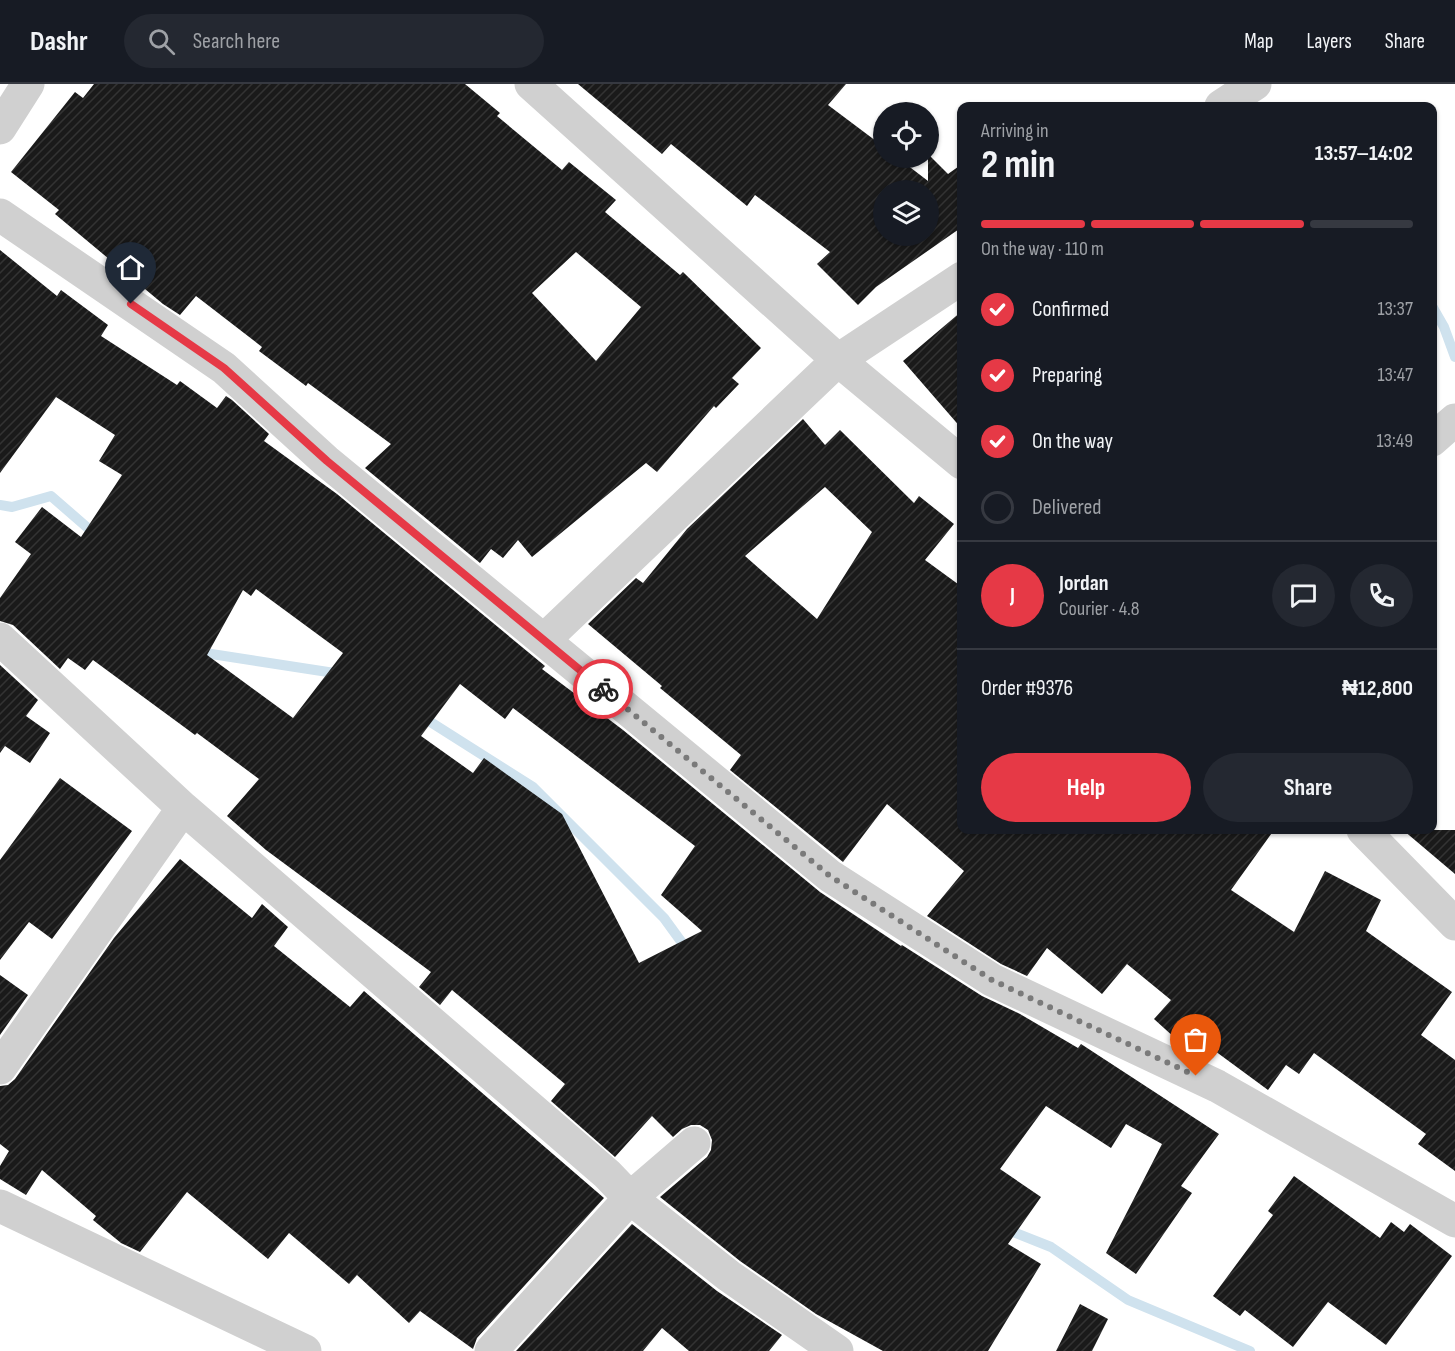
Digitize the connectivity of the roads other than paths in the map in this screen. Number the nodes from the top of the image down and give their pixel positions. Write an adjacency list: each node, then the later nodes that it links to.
1 (28, 84): 5 (street)
2 (531, 84): 8 (street)
3 (1255, 84): 4 (street)
4 (1227, 102)
5 (0, 128)
6 (0, 215): 13 (street)
7 (957, 281): 8 (street)
8 (838, 360): 11 (street); 13 (street)
9 (1455, 420): 10 (street)
10 (1437, 436)
11 (957, 459)
12 (0, 639): 14 (street)
13 (544, 640): 21 (street)
14 (183, 808): 17 (street); 19 (street)
15 (1367, 834): 16 (street)
16 (1455, 924)
17 (0, 1068)
18 (694, 1143): 19 (street)
19 (630, 1198): 23 (street); 24 (street)
20 (0, 1206): 22 (street)
21 (1455, 1221)
22 (305, 1351)
23 (491, 1351)
24 (837, 1351)

